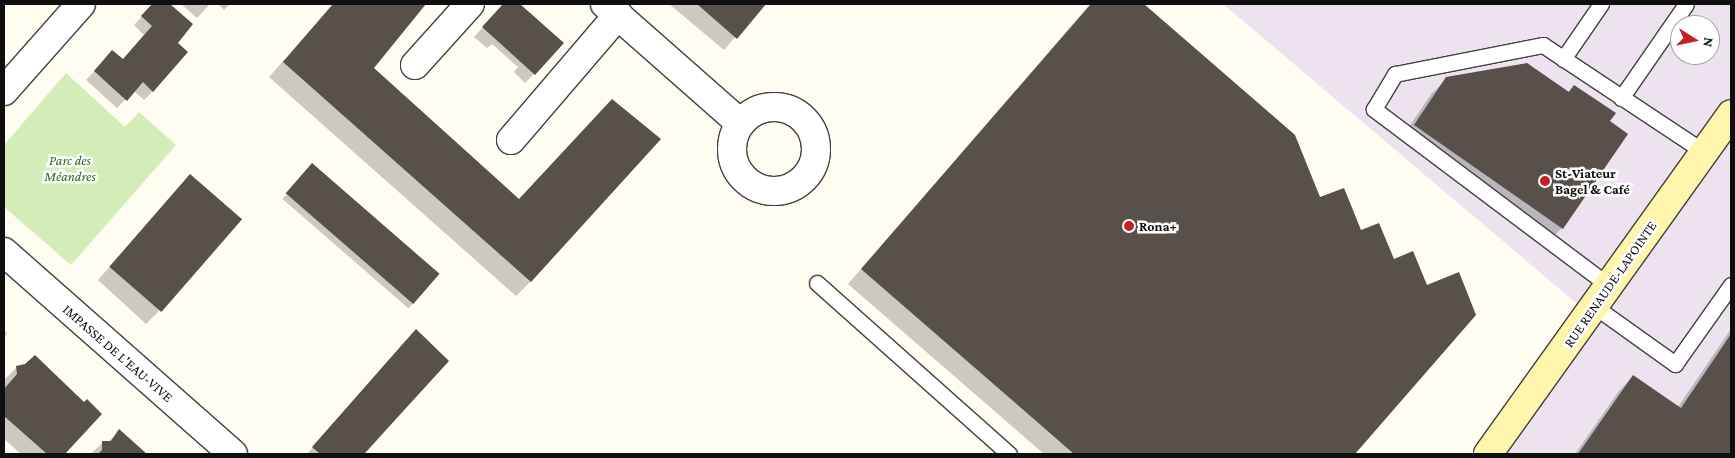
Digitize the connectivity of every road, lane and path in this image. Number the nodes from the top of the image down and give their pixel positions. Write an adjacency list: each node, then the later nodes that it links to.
1 (81, 4): 8 (street)
2 (470, 4): 7 (street)
3 (1601, 4): 6 (lane)
4 (1686, 4): 9 (lane)
5 (611, 10): 11 (street); 12 (street)
6 (1563, 59): 9 (lane); 17 (lane)
7 (415, 65)
8 (4, 91)
9 (1621, 98): 13 (lane)
10 (1731, 114): 13 (street, RUE RENAUDE-LAPOINTE)
11 (740, 123)
12 (511, 140)
13 (1704, 152): 17 (street, RUE RENAUDE-LAPOINTE)
14 (4, 252): 18 (street, IMPASSE DE L'EAU-VIVE)
15 (817, 283): 19 (lane)
16 (1731, 286): 17 (lane)
17 (1601, 296): 20 (street, RUE RENAUDE-LAPOINTE)
18 (233, 454)
19 (1009, 454)
20 (1488, 454)

